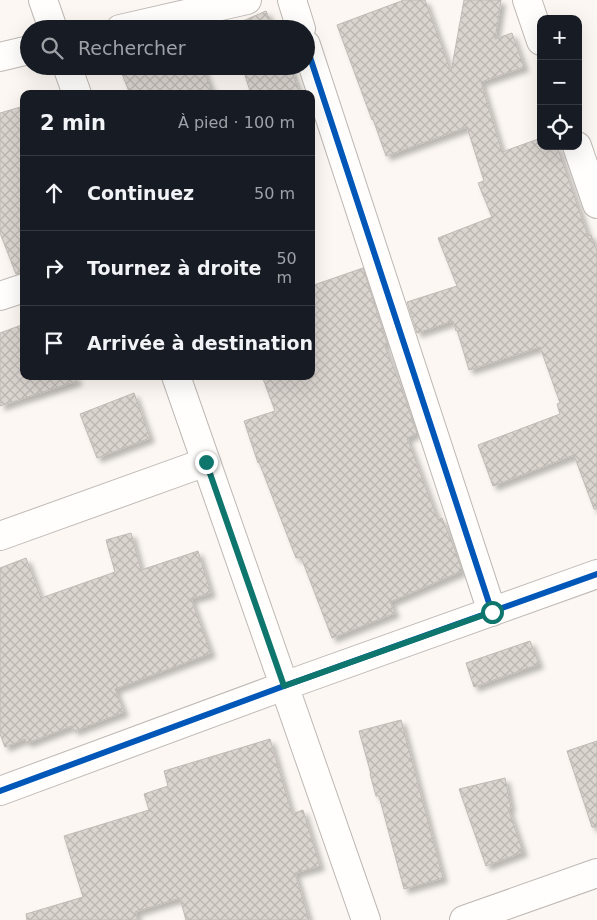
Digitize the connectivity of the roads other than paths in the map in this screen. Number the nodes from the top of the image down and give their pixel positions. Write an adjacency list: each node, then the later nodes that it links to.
1 (43, 0): 5 (street)
2 (247, 0): 6 (street)
3 (292, 0): 7 (street)
4 (527, 0): 8 (street)
5 (51, 20)
6 (159, 20)
7 (298, 20)
8 (537, 29)
9 (20, 52): 10 (street)
10 (0, 57)
11 (315, 72): 22 (street)
12 (70, 75): 13 (street)
13 (76, 90)
14 (578, 150): 15 (street)
15 (597, 204)
16 (20, 289): 17 (street)
17 (0, 296)
18 (177, 380): 19 (street)
19 (206, 462): 20 (street); 23 (street)
20 (0, 536)
21 (597, 574): 22 (street)
22 (492, 612): 23 (street)
23 (284, 686): 24 (street); 26 (street)
24 (0, 790)
25 (597, 873): 27 (street)
26 (366, 920)
27 (464, 920)

